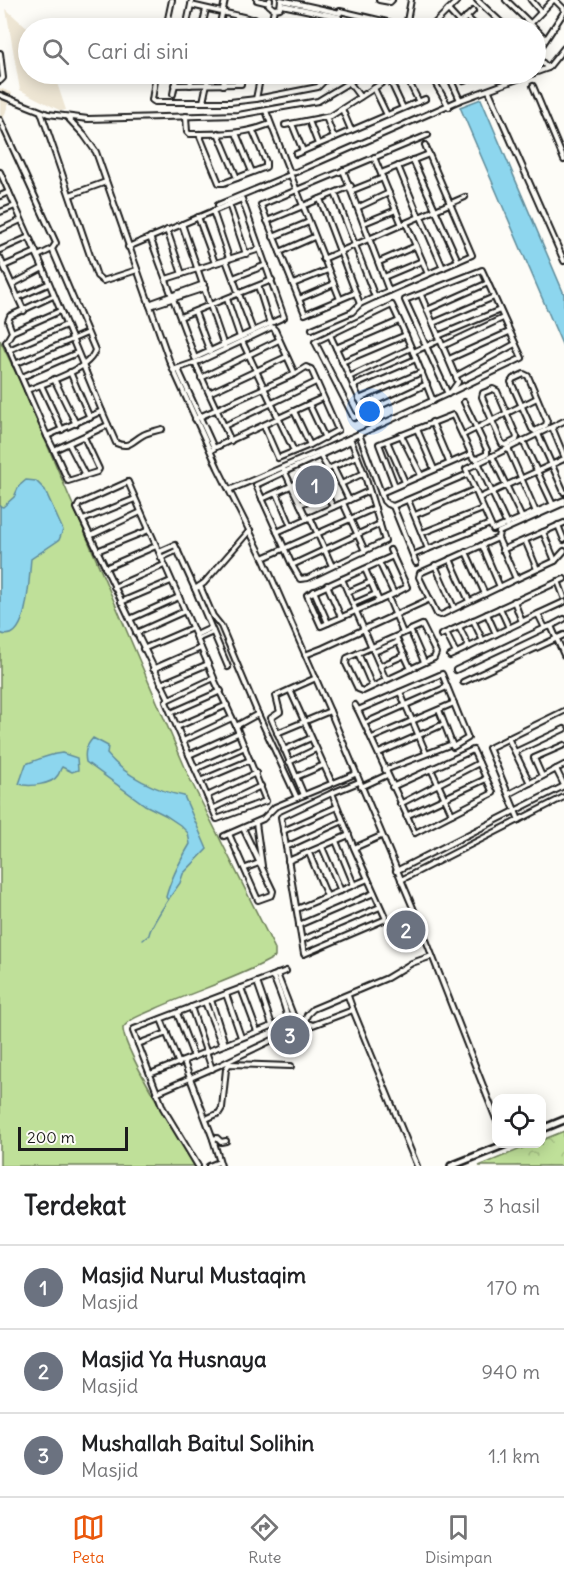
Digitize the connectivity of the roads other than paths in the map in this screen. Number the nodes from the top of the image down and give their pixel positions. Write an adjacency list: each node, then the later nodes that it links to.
1 (172, 0): 26 (street)
2 (192, 0): 15 (street)
3 (225, 0): 22 (street)
4 (257, 0): 13 (street)
5 (379, 0): 6 (street)
6 (392, 0)
7 (411, 0): 34 (street)
8 (458, 0): 18 (street)
9 (477, 0): 37 (street)
10 (506, 0): 38 (street)
11 (531, 0): 21 (street)
12 (554, 0): 19 (street); 21 (street)
13 (269, 1): 17 (street)
14 (282, 3): 17 (street); 23 (street)
15 (191, 6): 16 (street); 27 (street)
16 (206, 9): 22 (street); 28 (street)
17 (274, 9): 31 (street)
18 (448, 10): 35 (street); 36 (street)
19 (564, 10): 40 (street)
20 (472, 11): 25 (street)
21 (541, 12): 39 (street)
22 (223, 13): 24 (street); 29 (street)
23 (340, 14): 32 (street); 33 (street)
24 (238, 16): 30 (street)
25 (466, 17)
26 (168, 18)
27 (188, 18)
28 (204, 18)
29 (222, 18)
30 (249, 18)
31 (273, 18)
32 (339, 18)
33 (364, 18)
34 (408, 18)
35 (440, 18)
36 (455, 18)
37 (496, 18)
38 (524, 18)
39 (536, 18)
40 (546, 39)
41 (564, 48): 44 (street)
42 (0, 53): 43 (street)
43 (1, 64): 45 (street)
44 (548, 68)
45 (0, 81)
46 (154, 84): 71 (street)
47 (241, 84): 61 (street)
48 (259, 84): 68 (street)
49 (321, 84): 68 (street)
50 (346, 84): 76 (street)
51 (350, 84): 67 (street)
52 (380, 84): 63 (street)
53 (392, 84): 74 (street)
54 (410, 84): 72 (street)
55 (435, 84): 73 (street)
56 (453, 84): 70 (street)
57 (507, 84): 64 (street)
58 (174, 85): 59 (street); 65 (street)
59 (190, 85): 60 (street)
60 (207, 85): 61 (street); 71 (street)
61 (223, 85)
62 (533, 86): 102 (street)
63 (374, 88): 67 (street); 78 (street)
64 (489, 91): 70 (street); 161 (street)
65 (173, 94)
66 (0, 95): 77 (street)
67 (360, 98): 75 (street)
68 (256, 99): 71 (street)
69 (425, 99): 72 (street)
70 (460, 100): 73 (street)
71 (203, 102)
72 (419, 102): 74 (street)
73 (448, 107): 107 (street)
74 (403, 108): 78 (street)
75 (342, 109): 81 (street); 88 (street)
76 (266, 111): 79 (street); 84 (street)
77 (41, 112): 80 (street); 117 (street)
78 (387, 115): 88 (street)
79 (186, 116): 80 (street); 92 (street)
80 (67, 117): 111 (street)
81 (326, 117): 83 (street); 94 (street)
82 (0, 120): 87 (street)
83 (309, 121): 85 (street); 95 (street)
84 (270, 124): 89 (street); 107 (street)
85 (292, 124): 86 (street); 97 (street)
86 (285, 125)
87 (1, 128): 149 (street)
88 (351, 130): 94 (street)
89 (253, 131): 91 (street); 106 (street)
90 (219, 133): 91 (street); 92 (street); 110 (street)
91 (236, 133): 106 (street)
92 (199, 134): 110 (street)
93 (428, 135): 100 (street)
94 (334, 138): 95 (street)
95 (318, 144): 97 (street)
96 (425, 145): 99 (street)
97 (303, 151): 98 (street)
98 (296, 154)
99 (429, 154): 101 (street); 121 (street)
100 (374, 157): 104 (street); 108 (street)
101 (413, 160): 103 (street); 129 (street)
102 (564, 160)
103 (398, 166): 108 (street); 131 (street)
104 (344, 170): 112 (street); 113 (street)
105 (0, 172): 109 (street)
106 (252, 172): 110 (street)
107 (290, 174): 113 (street); 123 (street)
108 (382, 176): 112 (street); 116 (street)
109 (1, 178): 114 (street)
110 (237, 178)
111 (106, 182): 117 (street); 148 (street)
112 (352, 188): 115 (street); 126 (street)
113 (295, 189): 125 (street); 134 (street)
114 (9, 192): 118 (street); 124 (street)
115 (335, 193): 120 (street); 146 (street)
116 (389, 193): 126 (street); 127 (street)
117 (70, 195): 169 (street)
118 (0, 196)
119 (465, 197): 121 (street)
120 (320, 199): 125 (street); 153 (street)
121 (450, 203): 129 (street); 160 (street)
122 (229, 204): 128 (street); 150 (street); 155 (street)
123 (218, 205)
124 (15, 206): 130 (street); 133 (street)
125 (302, 206): 134 (street); 135 (street)
126 (359, 207): 136 (street)
127 (396, 210): 136 (street); 138 (street)
128 (213, 211): 132 (street); 157 (street)
129 (434, 211): 131 (street); 160 (street)
130 (0, 212)
131 (420, 217): 138 (street); 167 (street)
132 (198, 218): 137 (street); 163 (street)
133 (21, 220): 139 (street); 141 (street)
134 (267, 221): 143 (street)
135 (309, 222): 143 (street); 144 (street)
136 (364, 222): 145 (street)
137 (182, 224): 140 (street); 168 (street)
138 (404, 224): 145 (street); 147 (street)
139 (0, 230)
140 (167, 230): 142 (street); 171 (street)
141 (29, 237): 151 (street); 154 (street)
142 (150, 237): 148 (street); 175 (street)
143 (273, 237): 152 (street)
144 (315, 237): 152 (street); 158 (street)
145 (370, 239): 146 (street); 162 (street)
146 (354, 246): 153 (street); 191 (street)
147 (416, 246): 159 (street); 162 (street)
148 (128, 247): 169 (street)
149 (52, 249): 154 (street); 214 (street)
150 (260, 249): 155 (street); 164 (street)
151 (0, 250)
152 (279, 252): 180 (street)
153 (340, 252): 158 (street); 185 (street)
154 (37, 254): 165 (street); 166 (street)
155 (246, 254): 157 (street)
156 (0, 258): 165 (street)
157 (228, 259): 163 (street); 174 (street)
158 (323, 259): 170 (street)
159 (422, 261): 172 (street); 173 (street)
160 (458, 261): 167 (street)
161 (564, 261)
162 (379, 262): 173 (street)
163 (215, 264): 168 (street)
164 (266, 265): 174 (street); 176 (street)
165 (4, 266): 178 (street)
166 (43, 268): 178 (street); 179 (street)
167 (443, 268): 172 (street)
168 (199, 269): 171 (street); 182 (street)
169 (137, 270): 197 (street)
170 (328, 270): 180 (street); 181 (street)
171 (182, 274): 175 (street)
172 (428, 274): 184 (street)
173 (384, 277): 184 (street)
174 (233, 278): 186 (street)
175 (166, 279): 190 (street)
176 (272, 280): 183 (street); 208 (street)
177 (488, 283): 187 (street); 192 (street); 200 (street)
178 (13, 284): 189 (street)
179 (48, 284): 188 (street); 189 (street)
180 (292, 284): 193 (street)
181 (334, 284): 193 (street); 194 (street)
182 (204, 286): 190 (street); 198 (street)
183 (258, 286): 186 (street); 208 (street)
184 (389, 291): 191 (street)
185 (355, 292): 194 (street); 196 (street)
186 (239, 293): 195 (street); 211 (street)
187 (421, 295): 200 (street); 223 (street)
188 (53, 296): 199 (street); 202 (street)
189 (19, 297): 199 (street)
190 (173, 297): 197 (street); 204 (street)
191 (375, 297): 196 (street)
192 (494, 297): 201 (street); 207 (street)
193 (299, 299): 194 (street)
194 (340, 299)
195 (226, 300): 198 (street); 219 (street)
196 (360, 304): 210 (street)
197 (149, 305): 238 (street)
198 (211, 306): 203 (street); 222 (street)
199 (24, 310): 212 (street)
200 (427, 310): 207 (street)
201 (500, 310): 205 (street); 218 (street)
202 (60, 311): 209 (street); 212 (street)
203 (195, 312): 204 (street); 228 (street)
204 (180, 317): 228 (street)
205 (503, 318): 213 (street); 224 (street)
206 (399, 321): 215 (street); 216 (street); 225 (street)
207 (433, 323): 218 (street)
208 (270, 324): 211 (street)
209 (66, 325): 217 (street); 226 (street)
210 (312, 329)
211 (253, 331): 219 (street)
212 (12, 332): 226 (street)
213 (509, 332): 221 (street); 233 (street)
214 (87, 333): 217 (street); 237 (street)
215 (330, 335): 225 (street); 267 (street)
216 (406, 335): 227 (street); 234 (street)
217 (72, 338): 229 (street); 236 (street)
218 (439, 338): 223 (street); 224 (street)
219 (241, 339): 220 (street); 222 (street); 230 (street); 235 (street)
220 (279, 340): 230 (street); 231 (street)
221 (515, 344): 243 (street); 255 (street)
222 (224, 346): 228 (street)
223 (426, 346): 227 (street); 255 (street)
224 (443, 346): 233 (street)
225 (336, 348): 234 (street)
226 (9, 350): 236 (street)
227 (412, 350): 232 (street); 245 (street)
228 (210, 352)
229 (78, 353): 237 (street); 244 (street)
230 (249, 355): 239 (street); 246 (street)
231 (286, 357): 239 (street); 242 (street)
232 (416, 359): 241 (street); 251 (street)
233 (448, 359): 243 (street)
234 (342, 362): 245 (street)
235 (195, 363): 238 (street); 246 (street)
236 (15, 364): 244 (street)
237 (84, 366): 240 (street); 265 (street)
238 (175, 369): 270 (street)
239 (256, 371): 252 (street); 254 (street)
240 (70, 372): 247 (street); 269 (street)
241 (422, 372): 249 (street); 258 (street)
242 (295, 374): 248 (street); 252 (street)
243 (456, 376): 255 (street)
244 (22, 377): 253 (street)
245 (349, 377): 251 (street)
246 (201, 378): 254 (street)
247 (54, 379): 250 (street); 275 (street)
248 (316, 382): 261 (street); 291 (street)
249 (427, 384): 259 (street); 267 (street)
250 (41, 385): 253 (street); 284 (street)
251 (353, 386): 258 (street)
252 (264, 387): 261 (street); 264 (street)
253 (27, 390): 289 (street)
254 (209, 393): 264 (street)
255 (449, 393): 259 (street)
256 (537, 398): 263 (street); 263 (street); 263 (street)
257 (320, 399): 262 (street)
258 (359, 399): 267 (street)
259 (433, 401): 280 (street)
260 (465, 402): 281 (street)
261 (271, 403): 271 (street); 277 (street)
262 (309, 404): 266 (street); 291 (street)
263 (521, 406): 268 (street)
264 (217, 409): 270 (street); 277 (street)
265 (102, 411): 269 (street); 276 (street)
266 (294, 411): 271 (street); 297 (street)
267 (366, 412): 280 (street)
268 (507, 413): 272 (street); 272 (street); 272 (street)
269 (90, 418): 275 (street)
270 (197, 418): 299 (street)
271 (280, 419): 278 (street); 301 (street)
272 (492, 421): 281 (street)
273 (564, 421): 279 (street)
274 (432, 422): 283 (street); 288 (street); 307 (street)
275 (76, 424): 284 (street)
276 (108, 425): 282 (street); 290 (street)
277 (224, 426): 293 (street)
278 (264, 426): 293 (street); 301 (street)
279 (552, 427): 286 (street); 306 (street)
280 (373, 428): 285 (street)
281 (477, 428): 288 (street); 302 (street)
282 (162, 429)
283 (417, 429): 287 (street); 312 (street)
284 (62, 430): 289 (street)
285 (359, 434): 292 (street); 331 (street)
286 (538, 434): 295 (street); 309 (street)
287 (401, 435): 294 (street); 318 (street)
288 (463, 435): 302 (street)
289 (47, 436): 300 (street)
290 (84, 437): 296 (street); 317 (street)
291 (325, 438): 297 (street)
292 (350, 439): 303 (street); 304 (street); 311 (street)
293 (231, 441): 299 (street)
294 (387, 441): 320 (street); 324 (street)
295 (523, 441): 298 (street); 313 (street)
296 (69, 444): 300 (street); 317 (street)
297 (310, 445): 301 (street)
298 (508, 448): 305 (street); 319 (street)
299 (212, 449): 326 (street)
300 (54, 450): 317 (street)
301 (294, 452)
302 (471, 454): 307 (street)
303 (320, 455): 310 (street); 311 (street)
304 (357, 456): 310 (street); 314 (street)
305 (492, 456): 308 (street); 322 (street)
306 (564, 457): 309 (street)
307 (449, 462): 312 (street)
308 (478, 462): 316 (street); 328 (street)
309 (552, 465): 313 (street); 329 (street)
310 (330, 468): 315 (street); 321 (street)
311 (284, 469): 323 (street); 326 (street); 335 (street)
312 (434, 469): 318 (street)
313 (537, 471): 319 (street); 341 (street)
314 (364, 473): 321 (street); 327 (street)
315 (317, 474): 323 (street); 332 (street)
316 (468, 474): 325 (street); 337 (street)
317 (85, 475)
318 (421, 475): 320 (street)
319 (521, 478): 322 (street); 347 (street)
320 (405, 482): 324 (street)
321 (341, 484): 336 (street)
322 (506, 485): 328 (street); 351 (street)
323 (292, 486): 330 (street); 340 (street)
324 (395, 486): 331 (street)
325 (474, 489): 333 (street); 348 (street)
326 (228, 490): 360 (street)
327 (369, 491): 336 (street); 344 (street)
328 (493, 491): 333 (street); 356 (street)
329 (564, 492)
330 (276, 493): 335 (street); 358 (street)
331 (381, 493): 342 (street)
332 (327, 494): 340 (street); 343 (street)
333 (479, 498): 345 (street)
334 (135, 499): 346 (street); 352 (street); 352 (street)
335 (262, 499): 361 (street)
336 (349, 500): 339 (street)
337 (408, 500): 342 (street); 348 (street)
338 (564, 501): 341 (street); 367 (street)
339 (343, 503): 343 (street); 350 (street)
340 (300, 504): 349 (street)
341 (553, 505): 347 (street)
342 (393, 506): 383 (street)
343 (333, 507): 349 (street)
344 (375, 508): 350 (street); 354 (street)
345 (483, 509): 355 (street); 364 (street)
346 (141, 512): 359 (street); 366 (street)
347 (536, 512): 351 (street)
348 (415, 515): 364 (street)
349 (308, 518): 358 (street); 363 (street)
350 (351, 518): 363 (street); 365 (street)
351 (522, 518): 356 (street)
352 (83, 520): 366 (street)
353 (564, 523): 357 (street)
354 (380, 524): 365 (street); 379 (street)
355 (490, 524): 356 (street); 373 (street)
356 (507, 525)
357 (558, 525): 362 (street); 369 (street)
358 (291, 526): 361 (street)
359 (149, 530): 371 (street); 378 (street)
360 (250, 530): 386 (street); 405 (street)
361 (278, 532): 372 (street)
362 (543, 532): 368 (street); 388 (street)
363 (318, 533): 372 (street); 375 (street)
364 (422, 533): 373 (street)
365 (357, 534): 375 (street); 379 (street)
366 (90, 536): 378 (street)
367 (498, 538): 370 (street); 377 (street)
368 (525, 540): 377 (street); 397 (street)
369 (564, 540)
370 (482, 545): 382 (street); 406 (street)
371 (156, 546): 381 (street); 395 (street)
372 (284, 548): 386 (street); 392 (street)
373 (428, 549): 383 (street)
374 (178, 550): 381 (street); 385 (street); 408 (street)
375 (325, 550): 392 (street); 394 (street)
376 (390, 550): 384 (street)
377 (502, 550): 399 (street)
378 (97, 551): 395 (street)
379 (365, 551): 394 (street)
380 (564, 551): 388 (street)
381 (159, 552): 385 (street)
382 (466, 552): 387 (street); 413 (street)
383 (413, 555): 390 (street)
384 (393, 556): 389 (street); 412 (street)
385 (161, 558): 391 (street)
386 (263, 558): 459 (street)
387 (450, 559): 393 (street); 419 (street)
388 (555, 561): 397 (street)
389 (379, 562): 396 (street); 412 (street)
390 (416, 563)
391 (164, 565): 401 (street); 407 (street)
392 (291, 565): 394 (street)
393 (435, 565): 417 (street); 424 (street)
394 (332, 566)
395 (105, 568): 407 (street)
396 (365, 569): 398 (street); 403 (street)
397 (537, 569): 399 (street)
398 (342, 579): 404 (street); 410 (street)
399 (516, 579): 406 (street)
400 (564, 579): 402 (street)
401 (171, 581): 414 (street); 422 (street)
402 (558, 581): 416 (street); 420 (street)
403 (371, 582): 410 (street); 411 (street)
404 (327, 585): 409 (street); 431 (street)
405 (200, 586): 408 (street); 490 (street)
406 (500, 586): 413 (street)
407 (114, 587): 422 (street)
408 (195, 589): 443 (street)
409 (315, 591): 436 (street); 436 (street)
410 (348, 592): 423 (street)
411 (376, 594): 418 (street); 423 (street)
412 (394, 594): 415 (street)
413 (485, 594): 419 (street)
414 (178, 597): 427 (street); 432 (street)
415 (388, 597): 418 (street); 430 (street)
416 (564, 597)
417 (430, 599): 424 (street); 430 (street)
418 (379, 601): 426 (street)
419 (469, 601): 424 (street)
420 (514, 602): 425 (street); 435 (street)
421 (564, 602): 429 (street)
422 (121, 603): 432 (street)
423 (353, 604): 426 (street)
424 (454, 608)
425 (500, 608): 428 (street); 441 (street)
426 (356, 610): 431 (street); 440 (street)
427 (185, 611): 439 (street); 445 (street)
428 (487, 614): 434 (street); 447 (street)
429 (538, 614): 435 (street); 442 (street)
430 (394, 615): 440 (street); 446 (street)
431 (341, 617): 436 (street)
432 (130, 619): 445 (street)
433 (564, 619): 437 (street)
434 (473, 620): 438 (street); 452 (street)
435 (522, 622): 441 (street)
436 (328, 623)
437 (550, 626): 442 (street); 450 (street)
438 (459, 627): 453 (street); 458 (street)
439 (192, 628): 449 (street); 455 (street)
440 (364, 628): 456 (street); 459 (street)
441 (510, 628): 447 (street)
442 (544, 628): 469 (street)
443 (212, 630): 449 (street); 466 (street)
444 (410, 630): 446 (street); 463 (street); 463 (street)
445 (136, 633): 455 (street)
446 (403, 633): 451 (street)
447 (496, 634): 452 (street)
448 (564, 635): 450 (street)
449 (197, 637): 454 (street)
450 (556, 638): 461 (street); 473 (street)
451 (397, 639): 456 (street); 460 (street)
452 (483, 641): 453 (street)
453 (469, 647): 458 (street)
454 (201, 648): 464 (street); 467 (street)
455 (143, 649): 467 (street)
456 (373, 649): 457 (street); 465 (street)
457 (358, 653): 475 (street); 475 (street)
458 (456, 653): 462 (street)
459 (305, 655): 470 (street)
460 (405, 655): 465 (street); 468 (street)
461 (564, 655)
462 (450, 656)
463 (424, 662): 468 (street)
464 (208, 664): 471 (street); 474 (street)
465 (380, 666): 472 (street)
466 (228, 668)
467 (153, 669): 474 (street)
468 (411, 669): 472 (street)
469 (456, 670)
470 (315, 678): 477 (street); 487 (street)
471 (214, 679): 478 (street); 480 (street)
472 (386, 680): 475 (street)
473 (463, 682)
474 (160, 684): 480 (street)
475 (372, 686)
476 (447, 687): 479 (street); 481 (street); 484 (street)
477 (290, 690): 493 (street); 500 (street)
478 (221, 691): 482 (street); 489 (street)
479 (400, 692): 484 (street); 485 (street)
480 (168, 699): 489 (street)
481 (454, 703): 486 (street); 506 (street)
482 (227, 705): 491 (street); 497 (street)
483 (355, 705): 485 (street)
484 (406, 705): 492 (street); 494 (street)
485 (358, 710): 494 (street)
486 (439, 710): 492 (street); 495 (street)
487 (330, 711): 493 (street); 525 (street)
488 (564, 711): 504 (street)
489 (171, 713): 497 (street)
490 (258, 714): 496 (street); 543 (street)
491 (232, 718): 496 (street); 505 (street)
492 (413, 721): 501 (street); 503 (street)
493 (304, 723): 500 (street); 502 (street)
494 (365, 723): 503 (street)
495 (444, 724): 501 (street); 506 (street)
496 (236, 726): 499 (street)
497 (177, 727): 505 (street)
498 (564, 729): 511 (street)
499 (238, 733): 508 (street); 514 (street)
500 (276, 733): 510 (street)
501 (419, 735): 512 (street); 513 (street)
502 (311, 738): 509 (street); 510 (street)
503 (372, 738): 512 (street)
504 (508, 738): 511 (street); 539 (street)
505 (183, 741): 514 (street)
506 (452, 744): 513 (street)
507 (564, 745): 526 (street)
508 (244, 747): 515 (street); 520 (street)
509 (316, 749): 516 (street); 518 (street)
510 (284, 750): 516 (street)
511 (515, 752): 532 (street)
512 (379, 753): 524 (street)
513 (426, 753): 524 (street)
514 (189, 755): 520 (street)
515 (250, 760): 523 (street); 529 (street)
516 (289, 762): 527 (street)
517 (479, 763): 521 (street); 528 (street); 533 (street)
518 (324, 765): 527 (street); 531 (street)
519 (564, 765): 522 (street)
520 (195, 769): 529 (street)
521 (431, 769): 533 (street); 537 (street)
522 (556, 769): 526 (street); 535 (street)
523 (256, 773): 534 (street); 541 (street)
524 (386, 773): 536 (street); 537 (street)
525 (356, 774): 530 (street); 531 (street)
526 (542, 776): 532 (street)
527 (296, 777): 540 (street)
528 (486, 779): 544 (street); 551 (street)
529 (200, 781): 541 (street)
530 (359, 782): 536 (street); 538 (street)
531 (332, 783): 540 (street)
532 (530, 783): 539 (street)
533 (438, 784): 544 (street); 546 (street)
534 (261, 786): 548 (street); 548 (street)
535 (564, 786): 545 (street)
536 (361, 787): 559 (street)
537 (392, 787): 546 (street)
538 (332, 794): 547 (street); 557 (street)
539 (508, 794): 550 (street)
540 (304, 795): 543 (street)
541 (207, 796): 548 (street)
542 (564, 797): 549 (street)
543 (297, 798): 555 (street)
544 (444, 799): 551 (street); 552 (street)
545 (536, 801): 549 (street); 550 (street)
546 (400, 804): 552 (street)
547 (338, 807): 554 (street); 557 (street)
548 (212, 808)
549 (540, 809): 553 (street)
550 (516, 811): 553 (street); 569 (street)
551 (452, 814): 552 (street)
552 (406, 816)
553 (519, 820): 571 (street)
554 (343, 821): 558 (street); 561 (street)
555 (256, 822): 556 (street); 568 (street)
556 (243, 828): 566 (street); 567 (street)
557 (283, 831): 561 (street)
558 (349, 835): 560 (street); 563 (street)
559 (381, 836): 563 (street); 569 (street)
560 (336, 841): 562 (street); 572 (street)
561 (286, 847): 565 (street)
562 (322, 847): 564 (street); 573 (street)
563 (354, 848): 570 (street)
564 (309, 853): 565 (street); 575 (street)
565 (288, 861): 577 (street)
566 (259, 862): 567 (street); 568 (street)
567 (246, 868): 568 (street)
568 (263, 869)
569 (396, 871): 571 (street)
570 (368, 879): 572 (street); 574 (street)
571 (401, 880): 580 (street)
572 (354, 885): 573 (street)
573 (340, 891): 575 (street)
574 (374, 893): 576 (street); 578 (street)
575 (327, 896): 577 (street)
576 (380, 907): 579 (street); 579 (street)
577 (297, 909): 578 (street)
578 (299, 925): 579 (street)
579 (302, 940)
580 (432, 956): 586 (street); 608 (street)
581 (286, 970): 582 (street)
582 (275, 975): 583 (street); 593 (street)
583 (257, 982): 584 (street); 594 (street)
584 (241, 988): 585 (street); 595 (street)
585 (226, 994): 587 (street); 597 (street)
586 (348, 996): 590 (street); 590 (street)
587 (211, 1000): 588 (street); 599 (street)
588 (205, 1002): 589 (street); 599 (street)
589 (191, 1007): 591 (street); 600 (street)
590 (353, 1010): 618 (street)
591 (177, 1013): 592 (street); 601 (street)
592 (161, 1019): 596 (street); 598 (street)
593 (288, 1019): 594 (street); 604 (street)
594 (272, 1025): 595 (street)
595 (257, 1031): 597 (street)
596 (167, 1033): 598 (street); 602 (street)
597 (241, 1037): 599 (street)
598 (138, 1044): 605 (street)
599 (223, 1044): 600 (street)
600 (207, 1052): 601 (street); 604 (street)
601 (194, 1057): 602 (street)
602 (181, 1063): 605 (street); 606 (street)
603 (291, 1066): 609 (street)
604 (212, 1069): 606 (street)
605 (150, 1074): 607 (street)
606 (191, 1078): 607 (street); 609 (street)
607 (156, 1092): 616 (street)
608 (492, 1109)
609 (206, 1119): 612 (street)
610 (564, 1120): 611 (main road)
611 (546, 1127)
612 (213, 1139): 613 (street); 615 (street)
613 (226, 1141)
614 (494, 1148): 619 (main road)
615 (220, 1164): 617 (street)
616 (198, 1166)
617 (210, 1166)
618 (417, 1166)
619 (451, 1166)

